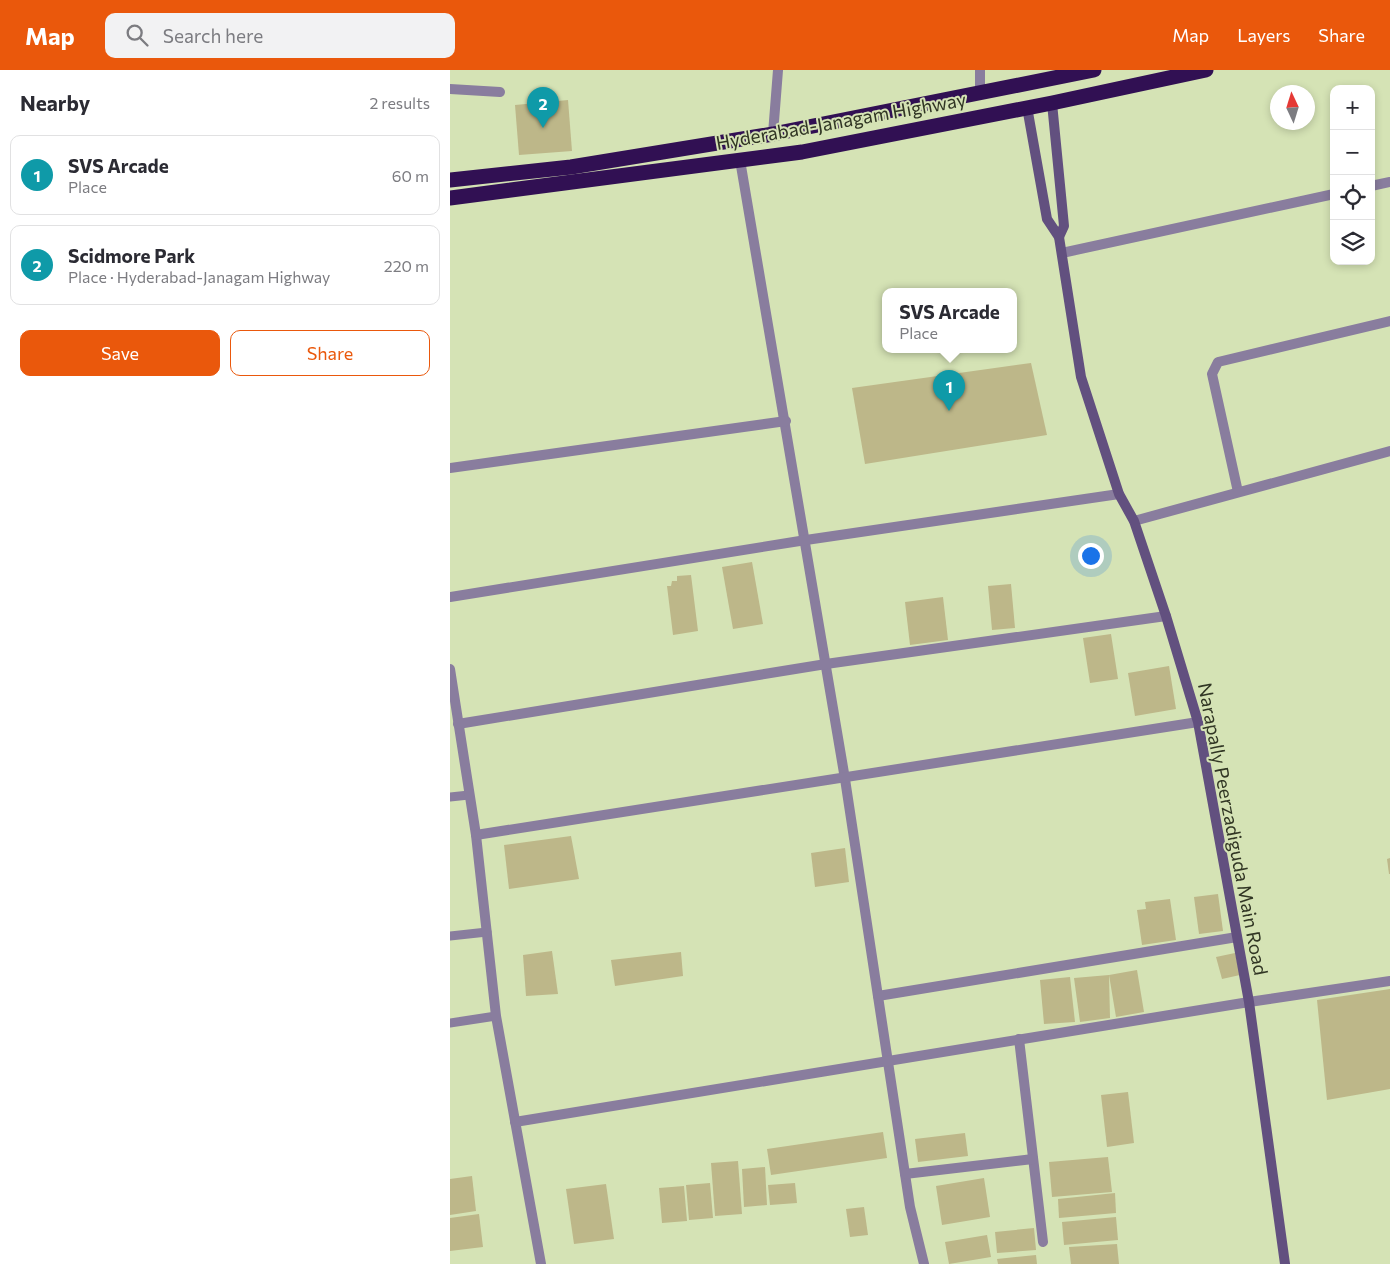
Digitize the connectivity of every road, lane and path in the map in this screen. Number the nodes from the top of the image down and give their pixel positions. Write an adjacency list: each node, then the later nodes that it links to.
1 (778, 70): 10 (street)
2 (980, 70): 7 (street)
3 (1094, 70): 7 (highway, Hyderabad-Janagam Highway)
4 (1206, 70): 8 (highway, Hyderabad-Janagam Highway)
5 (453, 89): 6 (street)
6 (500, 92)
7 (980, 94): 10 (highway, Hyderabad-Janagam Highway)
8 (1052, 103): 9 (highway, Hyderabad-Janagam Highway); 17 (street, Narapally Peerzadiguda Main Road)
9 (1027, 107): 11 (highway, Hyderabad-Janagam Highway); 17 (street, Narapally Peerzadiguda Main Road)
10 (773, 134): 12 (highway, Hyderabad-Janagam Highway)
11 (740, 160): 16 (highway, Hyderabad-Janagam Highway); 20 (street)
12 (450, 180)
13 (1390, 182): 14 (street)
14 (1375, 185)
15 (1330, 195): 18 (street)
16 (450, 198)
17 (1059, 237): 18 (street, Narapally Peerzadiguda Main Road)
18 (1062, 253): 24 (street, Narapally Peerzadiguda Main Road)
19 (1390, 321): 23 (street)
20 (786, 421): 22 (street); 26 (street)
21 (1390, 451): 23 (street)
22 (450, 468)
23 (1238, 492): 25 (street)
24 (1119, 494): 25 (street, Narapally Peerzadiguda Main Road); 26 (street)
25 (1134, 521): 28 (street, Narapally Peerzadiguda Main Road)
26 (806, 540): 27 (street); 29 (street)
27 (450, 598)
28 (1166, 616): 29 (street); 31 (street, Narapally Peerzadiguda Main Road)
29 (826, 664): 32 (street); 33 (street)
30 (450, 668): 32 (street)
31 (1198, 722): 33 (street); 39 (street, Narapally Peerzadiguda Main Road)
32 (458, 724): 34 (street)
33 (845, 778): 36 (street); 41 (street)
34 (469, 795): 35 (lane); 36 (street)
35 (450, 797)
36 (476, 835): 37 (street)
37 (487, 932): 38 (lane); 43 (street)
38 (450, 936)
39 (1237, 937): 41 (street); 42 (street, Narapally Peerzadiguda Main Road)
40 (1390, 981): 42 (street)
41 (878, 996): 46 (street)
42 (1249, 1002): 45 (street); 53 (street, Narapally Peerzadiguda Main Road)
43 (496, 1016): 44 (lane); 47 (street)
44 (450, 1023)
45 (1019, 1039): 46 (street); 48 (street)
46 (888, 1062): 47 (street); 49 (street)
47 (515, 1122): 51 (street)
48 (1033, 1159): 49 (street); 50 (street)
49 (905, 1174): 52 (street)
50 (1043, 1242)
51 (542, 1264)
52 (924, 1264)
53 (1285, 1264)

